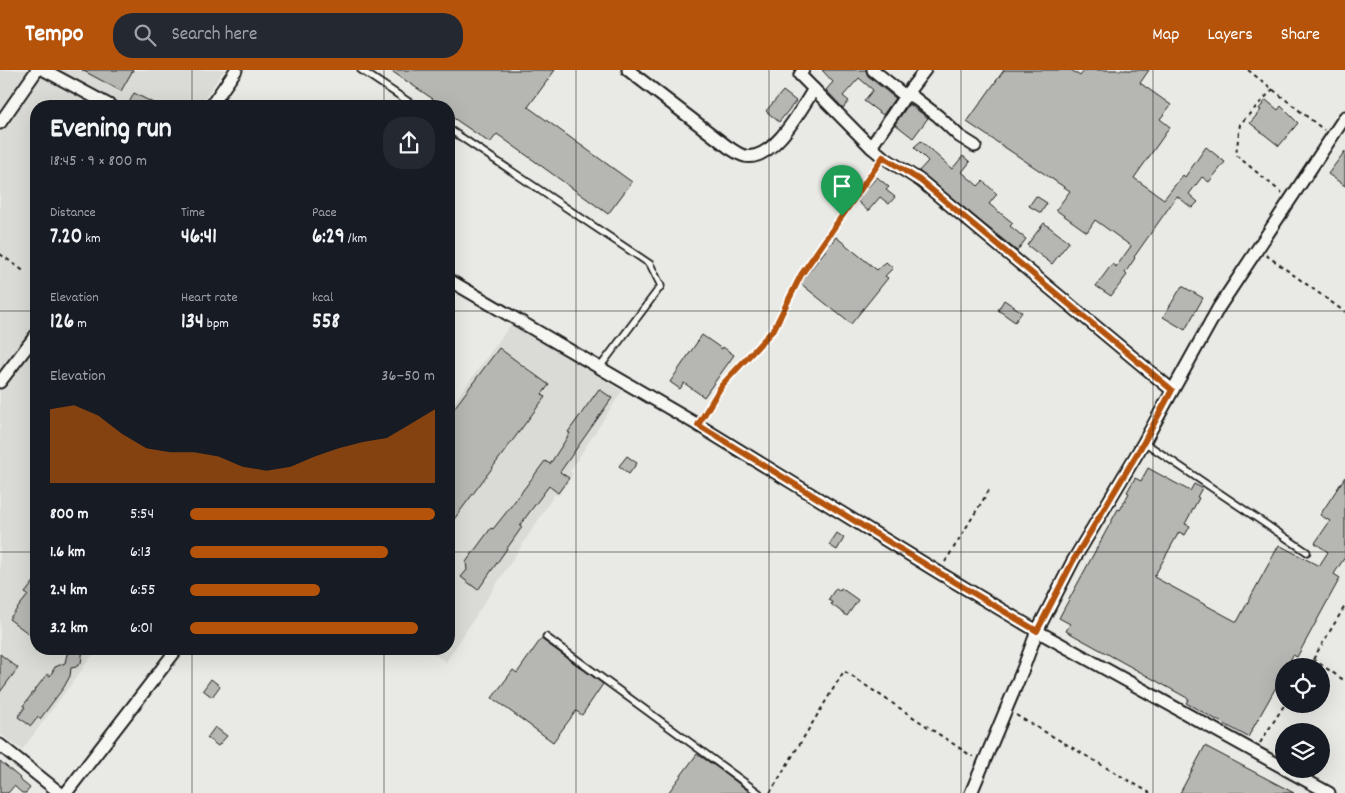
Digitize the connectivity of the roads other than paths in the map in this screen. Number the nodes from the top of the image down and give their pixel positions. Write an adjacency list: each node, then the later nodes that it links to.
1 (36, 70): 15 (street)
2 (44, 70): 11 (street)
3 (236, 70): 12 (street)
4 (361, 70): 13 (lane)
5 (628, 70): 9 (street)
6 (873, 70): 10 (street)
7 (925, 70): 10 (street)
8 (800, 72): 9 (street)
9 (814, 89): 18 (street)
10 (905, 96): 17 (street); 18 (street)
11 (100, 100)
12 (215, 100)
13 (406, 100)
14 (1345, 116): 23 (street)
15 (0, 123)
16 (455, 133): 21 (lane)
17 (975, 146)
18 (871, 147): 23 (street)
19 (455, 286): 21 (street)
20 (30, 343): 22 (street)
21 (600, 366): 26 (street)
22 (0, 382)
23 (1172, 390): 24 (street)
24 (1144, 442): 25 (lane); 26 (street)
25 (1307, 552)
26 (1037, 631): 30 (street); 35 (street)
27 (546, 637): 34 (lane)
28 (172, 655): 33 (street)
29 (0, 744): 32 (street)
30 (1275, 763)
31 (1303, 778): 36 (street)
32 (60, 793)
33 (66, 793)
34 (759, 793)
35 (971, 793)
36 (1329, 793)

